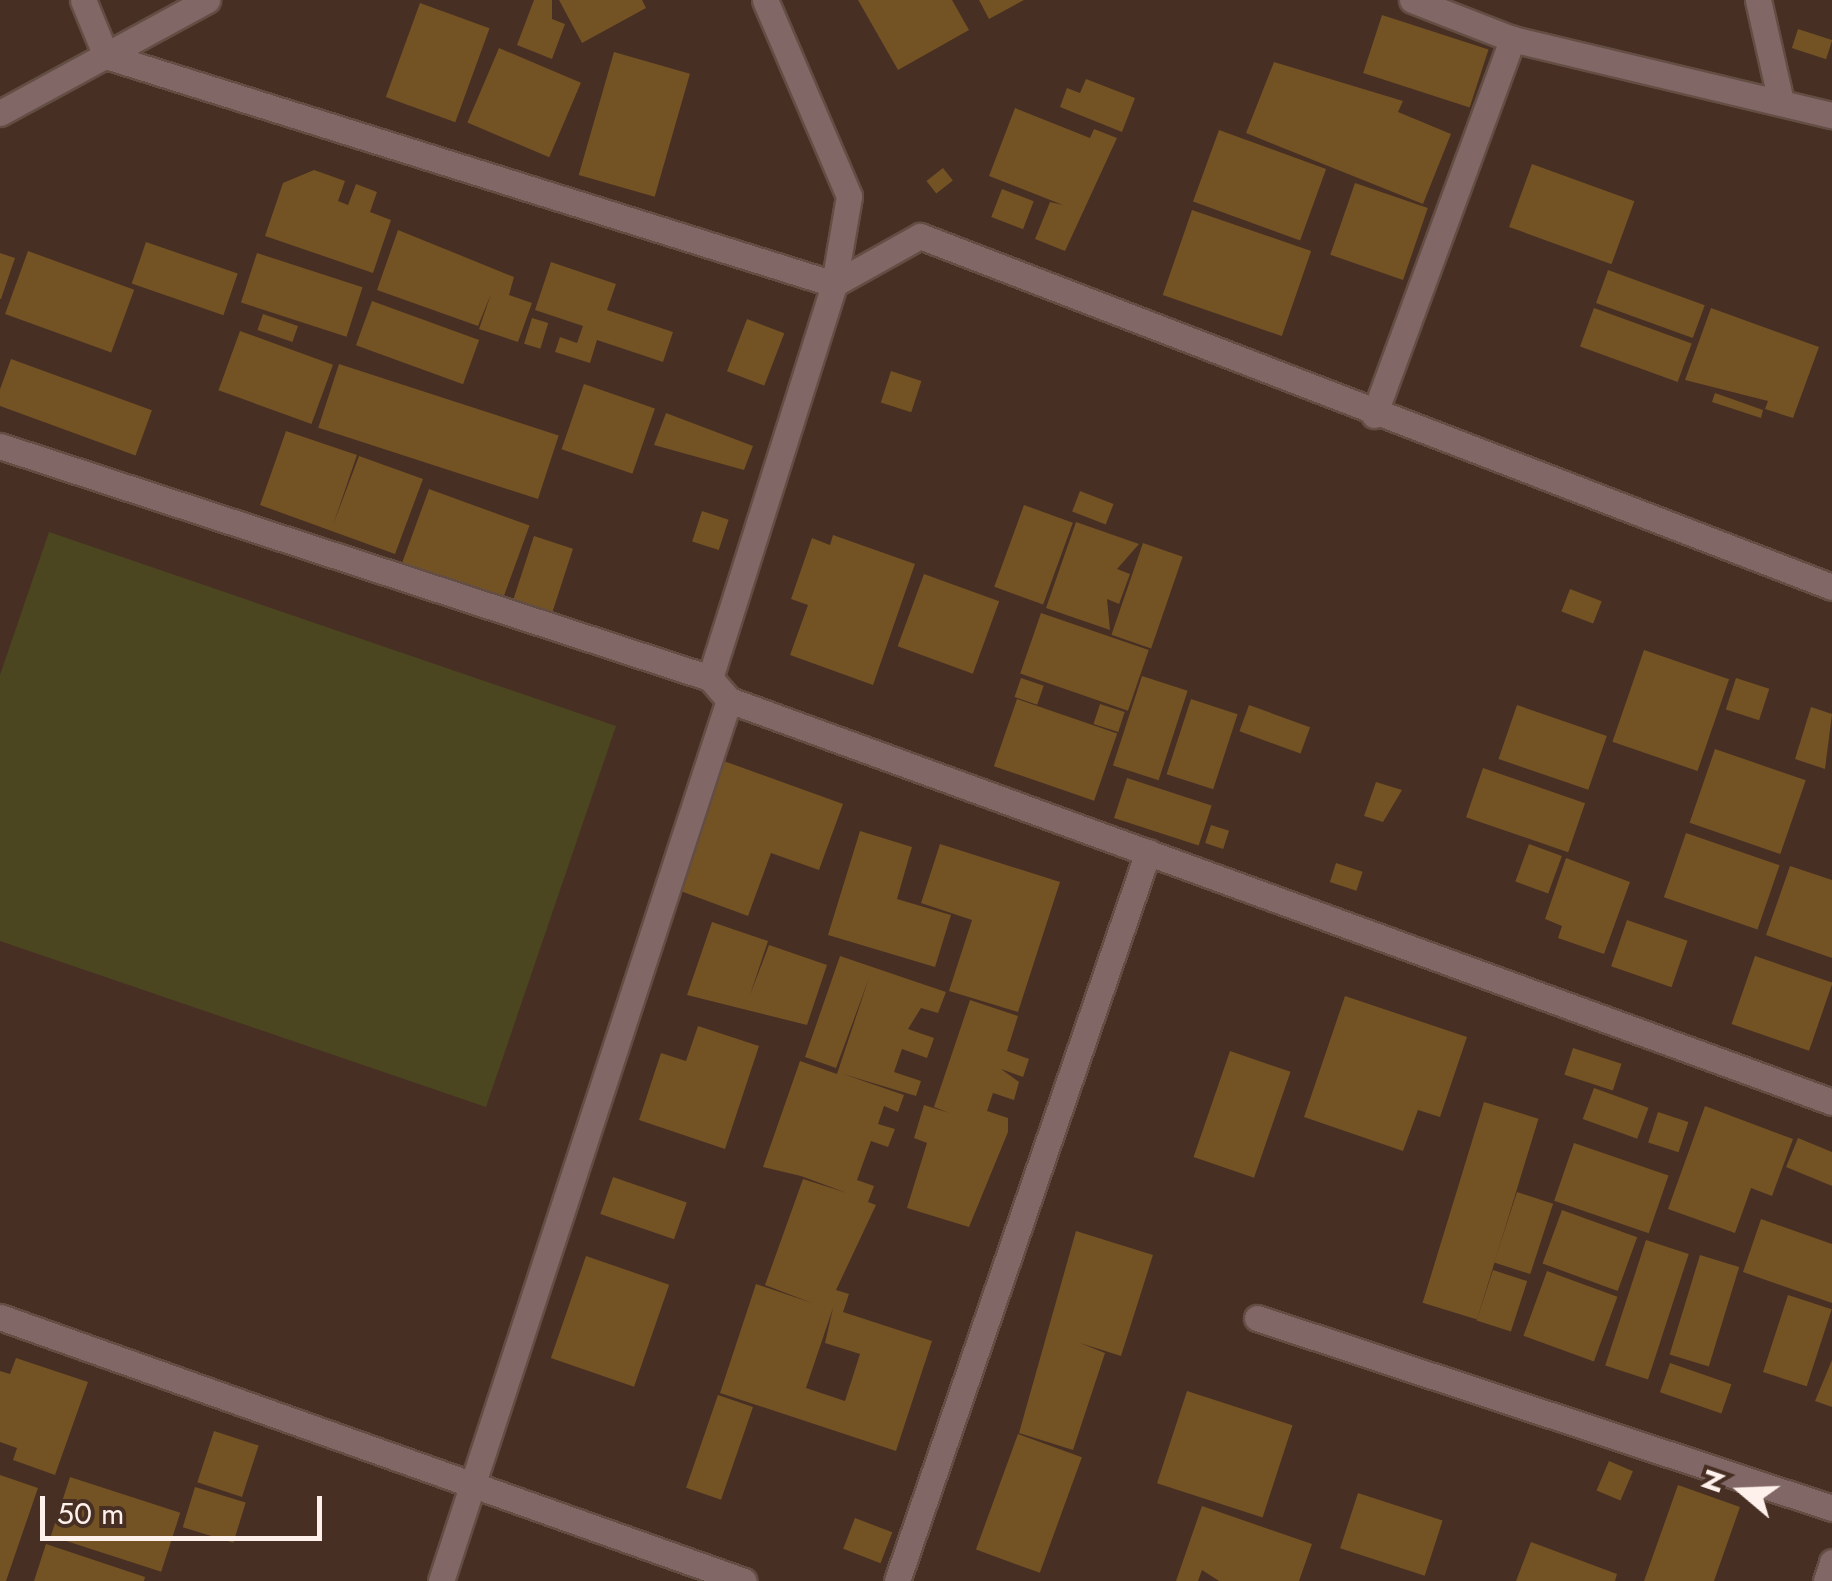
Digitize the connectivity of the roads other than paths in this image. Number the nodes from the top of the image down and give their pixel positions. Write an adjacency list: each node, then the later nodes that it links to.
1 (83, 0): 7 (street)
2 (207, 0): 7 (street)
3 (764, 0): 11 (street)
4 (1412, 0): 6 (street)
5 (1758, 0): 8 (street)
6 (1512, 39): 8 (street); 12 (street)
7 (106, 56): 9 (street); 11 (street)
8 (1780, 98): 10 (street)
9 (0, 113)
10 (1832, 115)
11 (834, 284): 12 (street); 15 (street)
12 (1374, 415): 14 (street)
13 (0, 446): 15 (street)
14 (1832, 587)
15 (710, 678): 16 (street)
16 (729, 700): 17 (street); 21 (street)
17 (1148, 852): 18 (street); 27 (street)
18 (1832, 1102)
19 (0, 1316): 21 (street)
20 (1257, 1318): 22 (street)
21 (473, 1487): 24 (street); 25 (street)
22 (1832, 1508)
23 (1832, 1562): 28 (street)
24 (694, 1573): 26 (street)
25 (441, 1581)
26 (744, 1581)
27 (897, 1581)
28 (1826, 1581)

